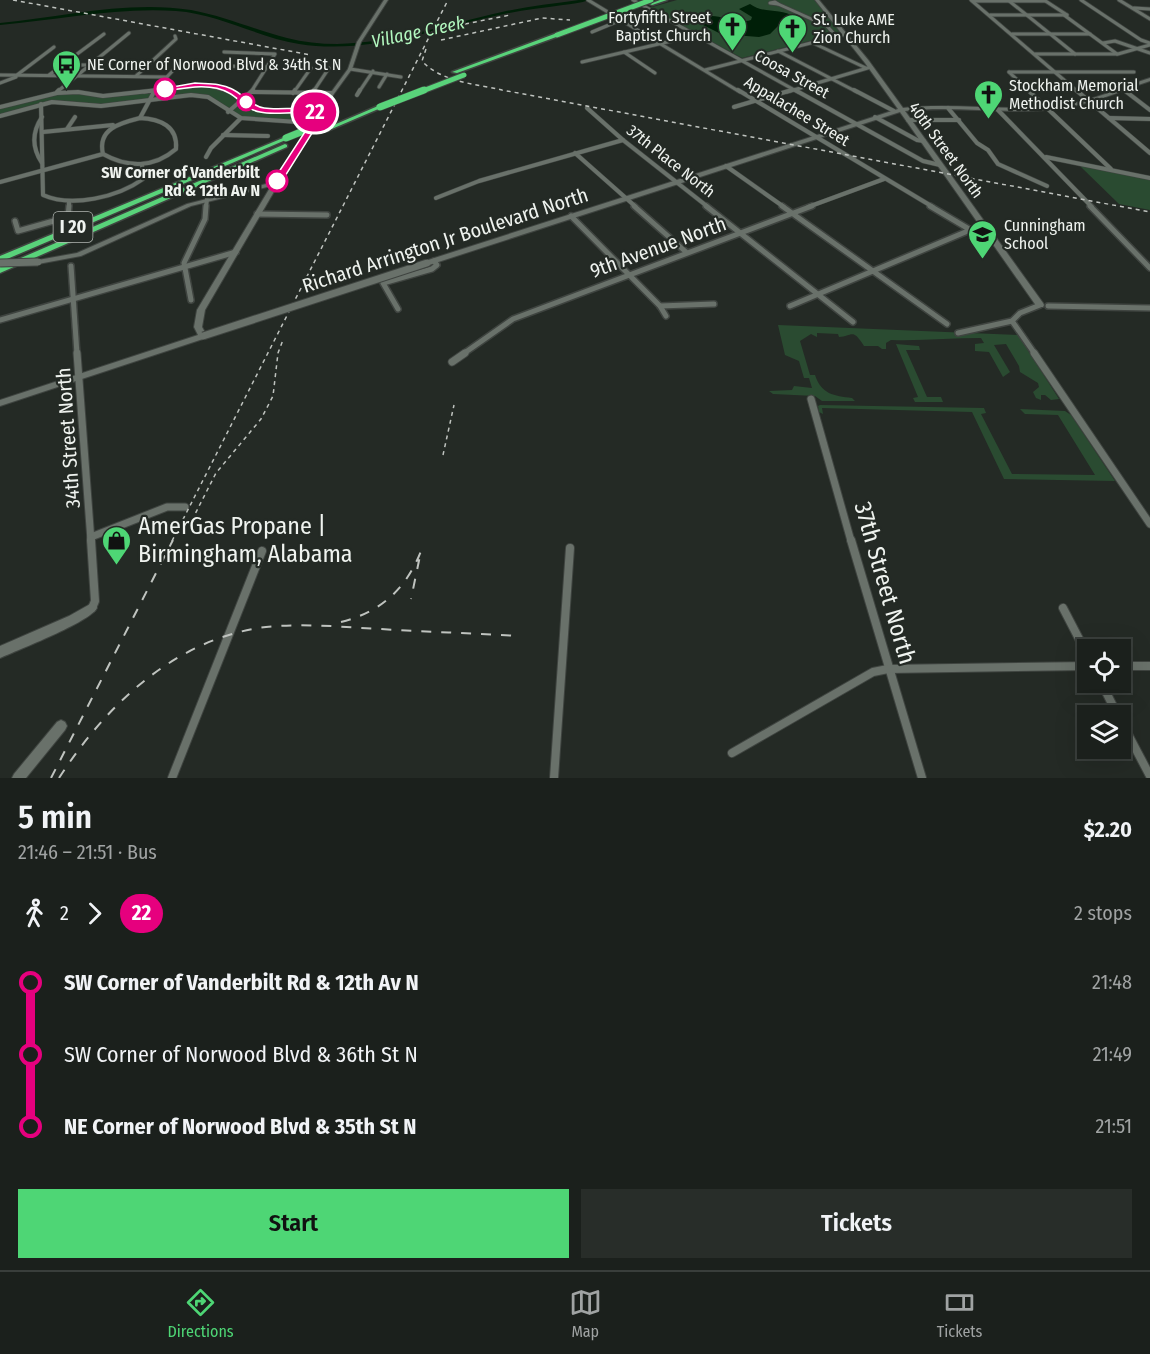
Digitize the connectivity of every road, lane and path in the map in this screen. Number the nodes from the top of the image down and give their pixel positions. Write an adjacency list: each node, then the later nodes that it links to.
1 (386, 0): 54 (street)
2 (588, 0): 21 (street, Appalachee Street)
3 (633, 0): 16 (street, Coosa Street)
4 (665, 0): 11 (highway, I 20)
5 (819, 0): 15 (street)
6 (972, 0): 9 (street); 17 (street)
7 (1081, 0): 36 (street)
8 (1119, 0): 13 (street)
9 (1009, 1): 10 (street); 18 (street)
10 (1045, 1): 19 (street)
11 (651, 2): 32 (highway, I 20, bridge)
12 (778, 4): 31 (street)
13 (1133, 8): 14 (street); 20 (street)
14 (1150, 9)
15 (828, 11): 25 (street, 40th Street North)
16 (656, 13): 21 (street); 29 (street, Coosa Street)
17 (989, 15): 18 (street); 26 (street)
18 (1027, 15): 19 (street); 27 (street)
19 (1065, 15): 28 (street)
20 (1150, 17)
21 (621, 20): 22 (street); 35 (street, Appalachee Street)
22 (592, 32)
23 (129, 33): 49 (street)
24 (104, 34): 48 (street)
25 (846, 34): 31 (street); 53 (street, 40th Street North)
26 (1011, 34): 27 (street); 43 (street)
27 (1050, 34): 28 (street); 44 (street)
28 (1090, 34): 34 (street)
29 (697, 35): 35 (street); 46 (street, Coosa Street)
30 (175, 36): 65 (street)
31 (837, 36): 33 (street)
32 (560, 37): 118 (highway, I 20, bridge); 118 (highway, I 20, bridge)
33 (813, 42): 39 (street); 53 (street)
34 (1102, 43): 38 (street); 45 (street)
35 (661, 44): 41 (street); 55 (street, Appalachee Street)
36 (1150, 44): 38 (street)
37 (54, 48): 62 (street)
38 (1138, 49): 42 (street); 45 (street)
39 (778, 51): 46 (street); 68 (street)
40 (224, 52): 50 (street)
41 (624, 52): 47 (street); 59 (street)
42 (1150, 53)
43 (1034, 54): 44 (street); 57 (street)
44 (1076, 54): 45 (street)
45 (1118, 54)
46 (742, 60): 55 (street); 72 (street, Coosa Street)
47 (582, 62)
48 (64, 65): 49 (street); 63 (street)
49 (93, 65): 64 (street)
50 (267, 67): 66 (street); 75 (street)
51 (311, 68): 77 (street)
52 (329, 68): 78 (street)
53 (869, 68): 68 (street); 93 (street, 40th Street North)
54 (350, 69): 56 (street); 79 (street)
55 (705, 70): 83 (street, Appalachee Street)
56 (373, 71): 60 (street); 80 (street)
57 (1055, 72): 58 (street); 84 (street); 91 (street)
58 (1134, 72)
59 (656, 73)
60 (387, 74): 67 (street); 71 (street)
61 (0, 75): 62 (street)
62 (17, 75): 63 (street); 70 (street)
63 (49, 75): 64 (street)
64 (79, 76): 65 (street); 76 (street)
65 (135, 77): 66 (street)
66 (167, 77): 74 (street)
67 (401, 77)
68 (831, 79): 72 (street); 93 (street)
69 (1150, 79): 73 (street, Richard Arrington Jr Boulevard North)
70 (0, 83)
71 (379, 87)
72 (795, 89): 83 (street); 108 (street, Coosa Street)
73 (1123, 89): 84 (street, Richard Arrington Jr Boulevard North); 94 (street)
74 (155, 90): 76 (street); 81 (street); 82 (street)
75 (251, 92): 77 (street); 81 (street)
76 (57, 93): 87 (street)
77 (293, 93): 78 (street)
78 (312, 93): 79 (street)
79 (332, 93): 86 (street)
80 (357, 95)
81 (242, 98): 95 (street); 96 (street)
82 (148, 100): 85 (street); 96 (street); 102 (street)
83 (755, 101): 88 (street); 115 (street, Appalachee Street)
84 (1088, 101): 91 (street, Richard Arrington Jr Boulevard North); 104 (street)
85 (41, 104): 97 (street); 99 (street)
86 (324, 104): 95 (street); 98 (street)
87 (0, 107)
88 (734, 107)
89 (587, 108): 116 (street, 37th Place North)
90 (948, 108): 92 (street, Richard Arrington Jr Boulevard North); 93 (street, Richard Arrington Jr Boulevard North); 107 (street)
91 (1047, 108): 92 (street, Richard Arrington Jr Boulevard North); 128 (street)
92 (998, 109): 123 (street)
93 (897, 110): 101 (street, Richard Arrington Jr Boulevard North); 106 (street, 40th Street North)
94 (1150, 110)
95 (308, 111): 98 (street)
96 (228, 112): 103 (street)
97 (0, 116)
98 (318, 116): 109 (street); 134 (street)
99 (42, 117): 112 (street); 124 (street)
100 (75, 117): 111 (street)
101 (875, 117): 108 (street, Richard Arrington Jr Boulevard North); 117 (street)
102 (140, 118): 110 (street); 125 (street)
103 (241, 118): 109 (street); 113 (street)
104 (1108, 118): 105 (street); 120 (street)
105 (1150, 118)
106 (908, 120): 107 (street); 117 (street, 40th Street North)
107 (958, 120): 135 (street)
108 (855, 123): 115 (street, Richard Arrington Jr Boulevard North); 126 (street, Coosa Street)
109 (308, 124): 134 (street)
110 (113, 125): 111 (street); 121 (street)
111 (67, 129): 112 (street)
112 (43, 132): 124 (street)
113 (223, 135): 114 (street); 122 (street)
114 (268, 136)
115 (815, 137): 127 (street, Richard Arrington Jr Boulevard North); 131 (street, Appalachee Street)
116 (623, 140): 119 (street); 132 (street, 37th Place North)
117 (924, 141): 126 (street, 40th Street North)
118 (286, 142): 136 (highway, I 20); 141 (highway, I 20)
119 (574, 153): 137 (street); 138 (street)
120 (1150, 153)
121 (103, 154): 125 (street); 129 (street)
122 (206, 157)
123 (1045, 157): 128 (street); 158 (street)
124 (42, 163): 129 (street)
125 (142, 165): 140 (street)
126 (940, 165): 147 (street, 40th Street North)
127 (726, 166): 132 (street, Richard Arrington Jr Boulevard North); 142 (street)
128 (1111, 169): 130 (street)
129 (42, 172): 133 (street); 140 (street)
130 (1150, 178)
131 (884, 179): 142 (street, 9th Avenue North); 148 (street, Appalachee Street)
132 (678, 181): 138 (street, Richard Arrington Jr Boulevard North); 149 (street, 37th Place North)
133 (0, 182)
134 (276, 183): 139 (street); 143 (street)
135 (1047, 186)
136 (147, 196): 151 (highway); 154 (highway, I 20)
137 (436, 198)
138 (627, 198): 145 (street, Richard Arrington Jr Boulevard North); 153 (street)
139 (207, 199): 154 (street, bridge); 157 (street)
140 (69, 202): 146 (street)
141 (152, 205): 159 (highway, I 20); 162 (highway)
142 (793, 213): 149 (street, 9th Avenue North); 160 (street)
143 (257, 214): 144 (street); 152 (street)
144 (327, 215)
145 (571, 216): 155 (street, Richard Arrington Jr Boulevard North); 161 (street)
146 (15, 221)
147 (982, 225): 148 (street); 150 (street, 40th Street North)
148 (968, 229): 150 (street, Appalachee Street); 160 (street)
149 (741, 232): 153 (street, 9th Avenue North); 163 (street, 37th Place North)
150 (994, 242): 167 (street, 40th Street North)
151 (0, 252)
152 (236, 252): 157 (street); 179 (street)
153 (686, 252): 161 (street, 9th Avenue North)
154 (0, 261)
155 (430, 262): 172 (street); 179 (street, Richard Arrington Jr Boulevard North, bridge)
156 (71, 266): 164 (street, 34th Street North)
157 (184, 267): 164 (street); 165 (street)
158 (1150, 268)
159 (0, 270)
160 (872, 270): 163 (street); 177 (street)
161 (627, 274): 168 (street); 180 (street, 9th Avenue North)
162 (0, 276)
163 (818, 294): 169 (street); 176 (street, 37th Place North)
164 (74, 298): 174 (street); 181 (street, 34th Street North)
165 (191, 300)
166 (714, 304): 168 (street)
167 (1040, 305): 175 (street)
168 (660, 306): 173 (street)
169 (790, 306)
170 (1048, 306): 171 (street)
171 (1150, 308)
172 (398, 309)
173 (666, 316)
174 (0, 320)
175 (1012, 321): 178 (street); 185 (street)
176 (853, 322)
177 (947, 324)
178 (958, 333)
179 (203, 336): 181 (street, Richard Arrington Jr Boulevard North)
180 (452, 363)
181 (80, 376): 183 (street, Richard Arrington Jr Boulevard North); 186 (street, 34th Street North)
182 (811, 399): 196 (street, 37th Street North)
183 (0, 403)
184 (185, 507): 186 (street)
185 (1150, 524)
186 (92, 537): 189 (street, 34th Street North)
187 (570, 548): 203 (street)
188 (262, 551): 202 (street)
189 (92, 608): 192 (street)
190 (1063, 608): 191 (street)
191 (1079, 639)
192 (0, 652)
193 (1077, 666): 196 (street)
194 (1131, 666): 195 (street)
195 (1150, 666)
196 (888, 669): 199 (street); 204 (street, 37th Street North)
197 (61, 726): 201 (street)
198 (1131, 740): 200 (street)
199 (732, 753)
200 (1150, 776)
201 (18, 778)
202 (172, 778)
203 (554, 778)
204 (922, 778)

